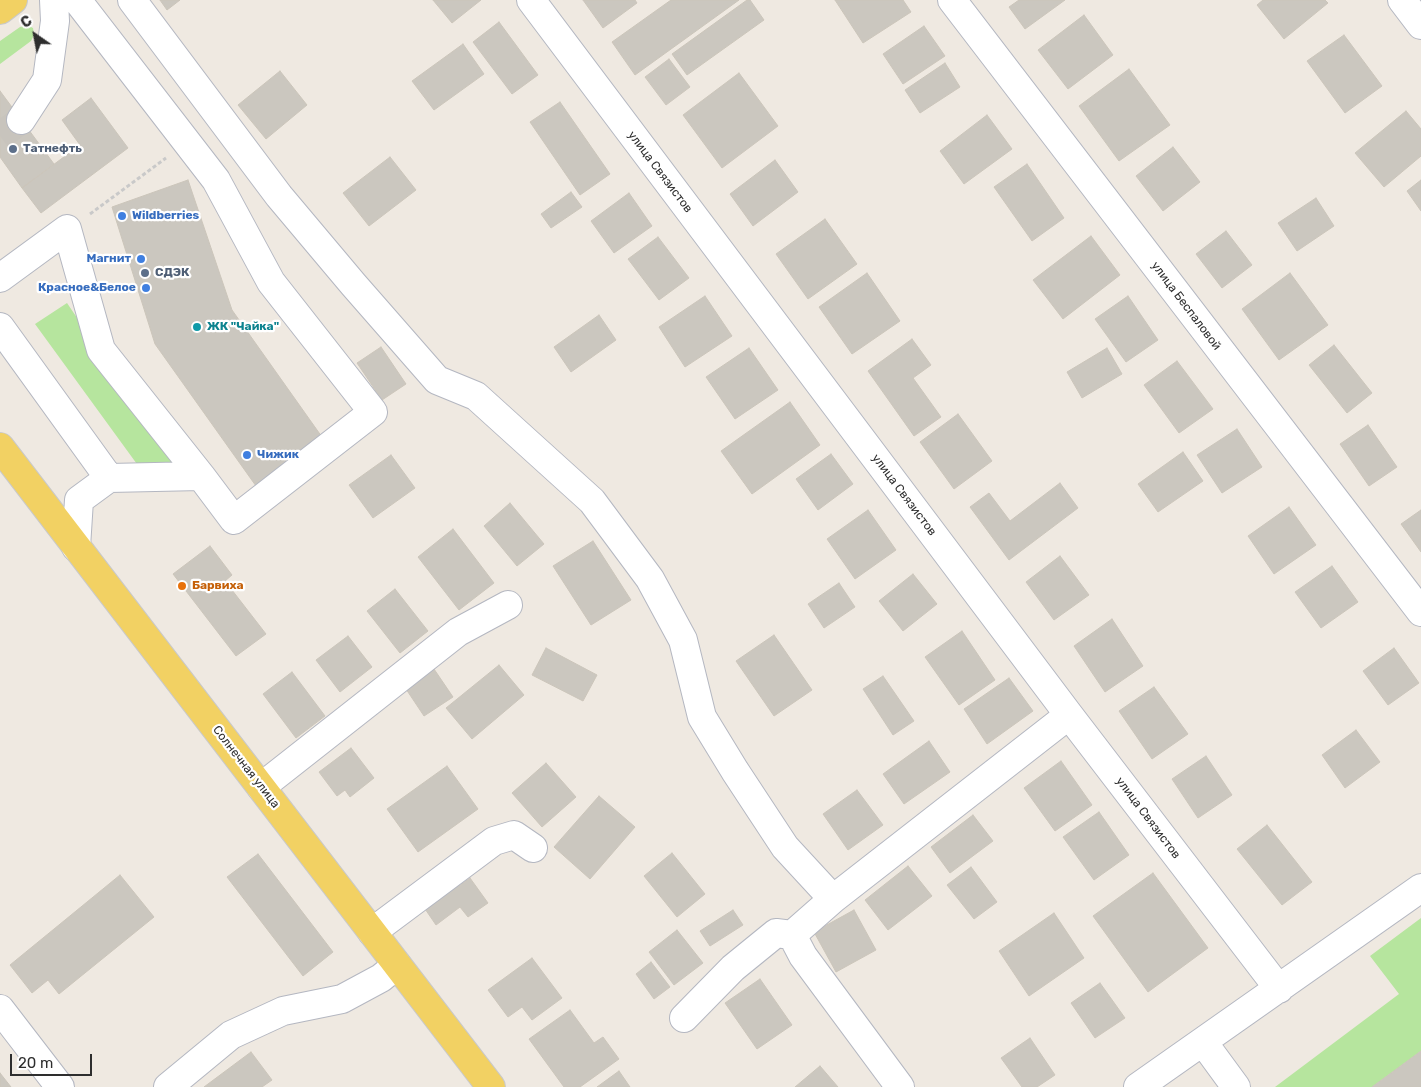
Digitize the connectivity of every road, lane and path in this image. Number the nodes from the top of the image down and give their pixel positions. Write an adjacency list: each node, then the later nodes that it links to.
1 (13, 0): 8 (main road)
2 (54, 0): 10 (street)
3 (77, 0): 16 (street)
4 (132, 0): 25 (street)
5 (531, 0): 21 (street, улица Связистов)
6 (952, 0): 20 (street, улица Беспаловой)
7 (1402, 0): 9 (street)
8 (0, 10)
9 (1421, 25)
10 (22, 120)
11 (141, 176): 12 (path)
12 (67, 229): 13 (street); 16 (street)
13 (0, 278)
14 (0, 328): 17 (street)
15 (0, 447): 18 (main road, Солнечная улица)
16 (201, 476): 17 (street)
17 (109, 478): 18 (street)
18 (76, 547): 22 (main road, Солнечная улица)
19 (508, 605): 22 (street)
20 (1421, 612)
21 (1069, 715): 25 (street); 29 (street, улица Связистов)
22 (261, 787): 26 (main road, Солнечная улица)
23 (534, 848): 26 (street)
24 (1421, 888): 29 (street)
25 (833, 899): 27 (street)
26 (372, 932): 28 (main road, Солнечная улица)
27 (792, 936): 31 (street); 36 (street)
28 (397, 965): 34 (street); 35 (main road, Солнечная улица)
29 (1279, 989): 32 (street)
30 (0, 1009): 33 (street)
31 (684, 1018)
32 (1203, 1042): 37 (street); 38 (street)
33 (60, 1087)
34 (168, 1087)
35 (491, 1087)
36 (900, 1087)
37 (1138, 1087)
38 (1236, 1087)

